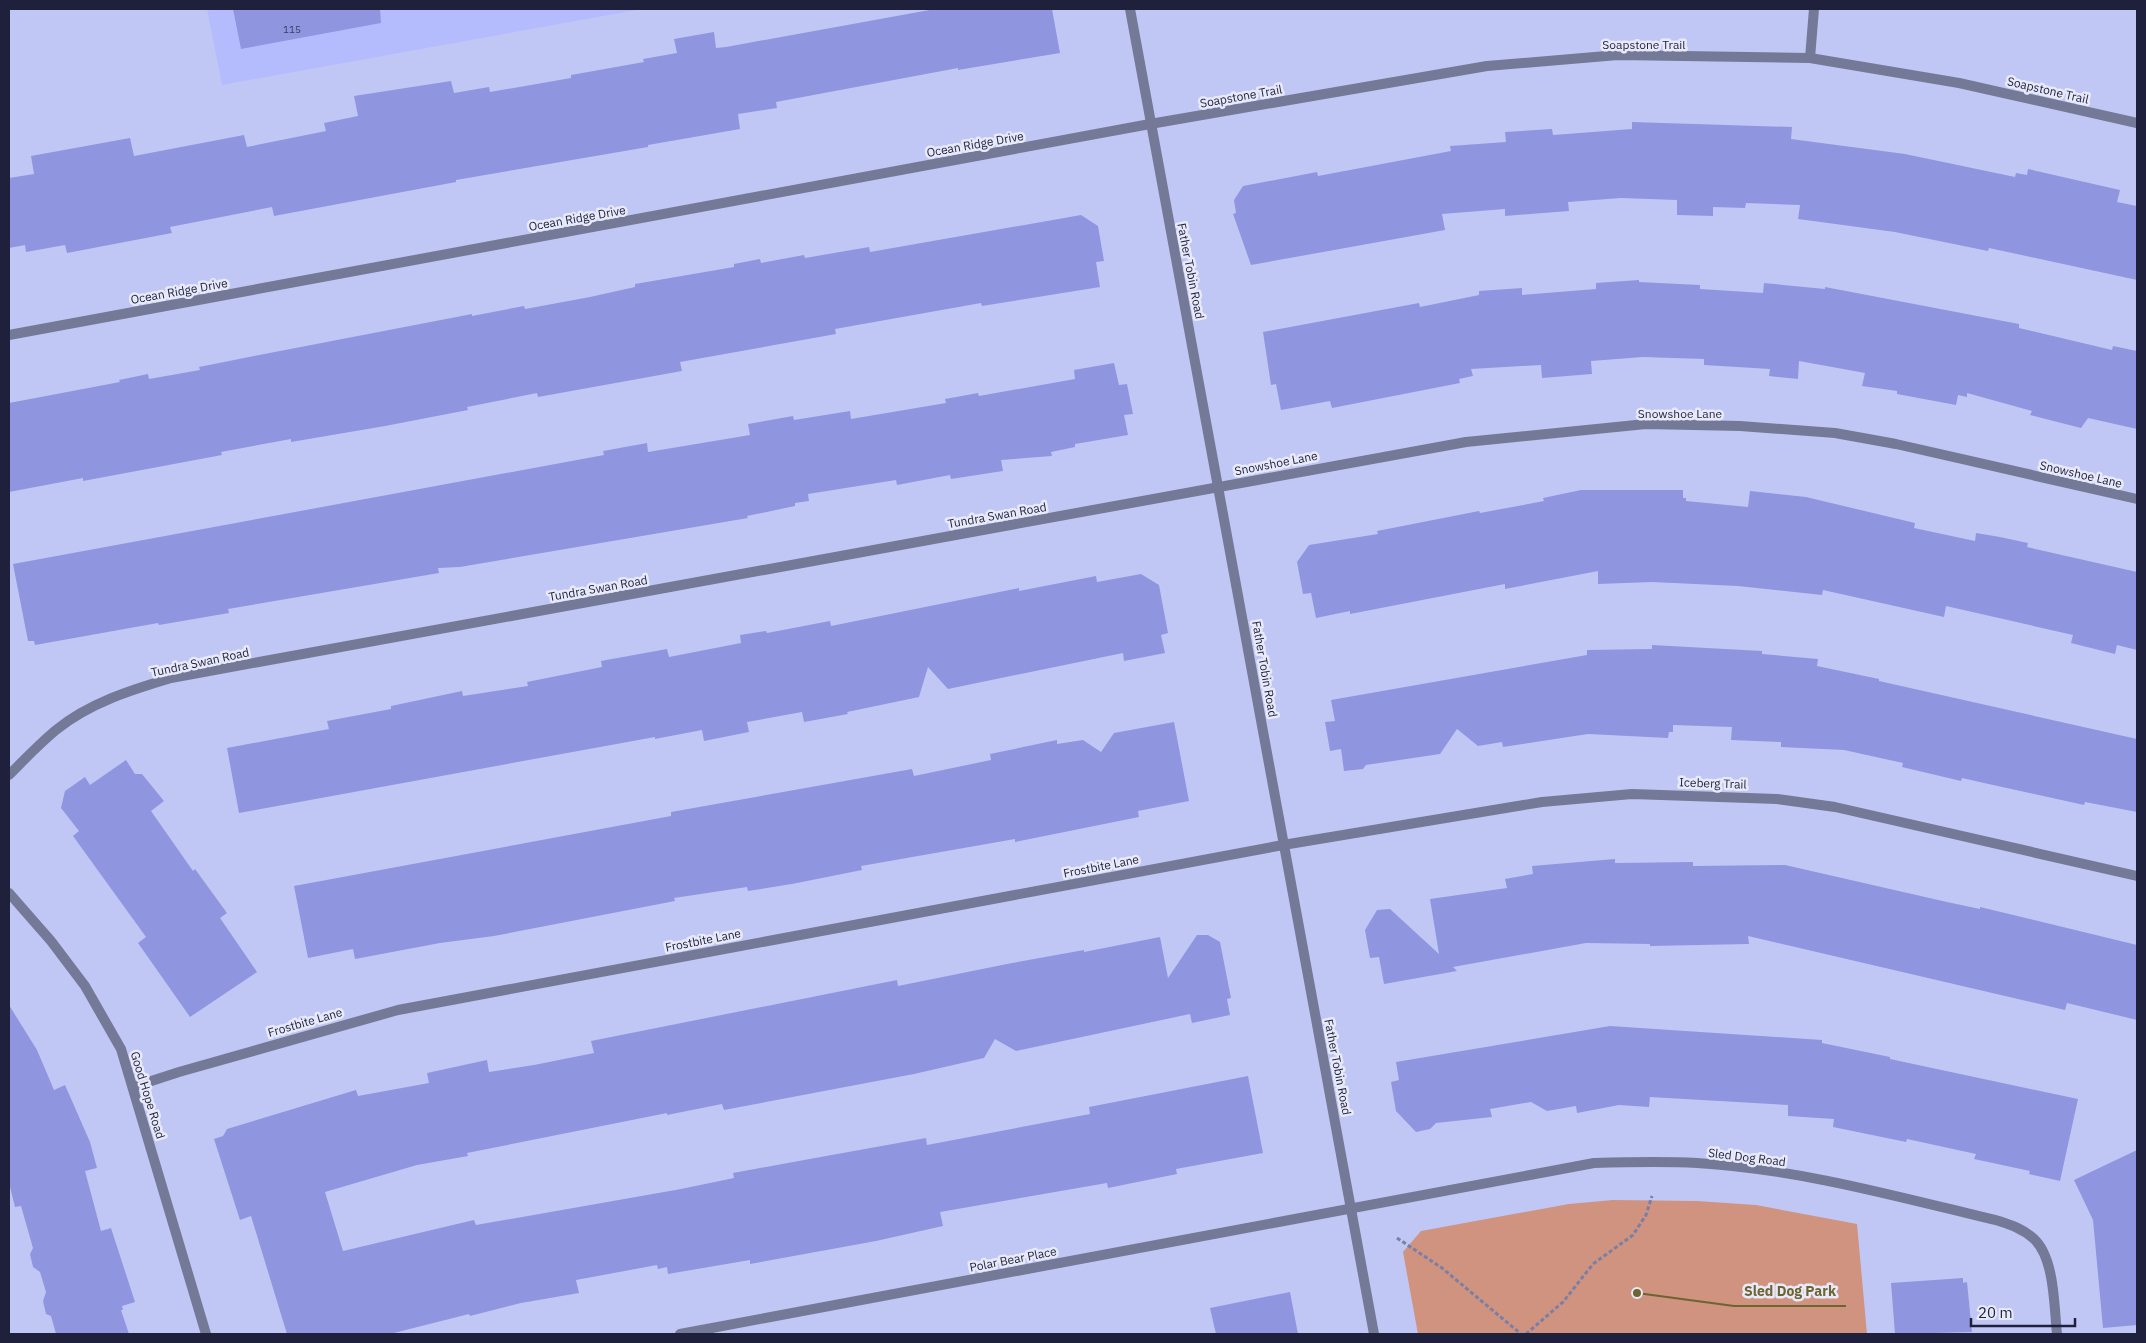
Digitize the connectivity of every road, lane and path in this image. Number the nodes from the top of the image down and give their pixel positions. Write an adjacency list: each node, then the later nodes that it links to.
1 (1130, 9): 5 (street, Father Tobin Road)
2 (1814, 9): 3 (street)
3 (1810, 58): 4 (street, Soapstone Trail); 5 (street, Soapstone Trail)
4 (2137, 123)
5 (1150, 124): 6 (street, Ocean Ridge Drive); 7 (street, Father Tobin Road)
6 (9, 336)
7 (1219, 487): 8 (street, Snowshoe Lane); 9 (street, Tundra Swan Road); 10 (street, Father Tobin Road)
8 (2137, 499)
9 (9, 775)
10 (1283, 845): 11 (street, Iceberg Trail); 13 (street, Frostbite Lane); 15 (street, Father Tobin Road)
11 (2137, 876)
12 (9, 892): 13 (street, Good Hope Road)
13 (133, 1088): 17 (street, Good Hope Road)
14 (1652, 1196): 21 (path)
15 (1351, 1208): 18 (street, Polar Bear Place); 19 (street, Father Tobin Road); 22 (street, Sled Dog Road)
16 (1397, 1238): 20 (path)
17 (206, 1334)
18 (680, 1334)
19 (1374, 1334)
20 (1521, 1334)
21 (1526, 1334)
22 (2057, 1334)

